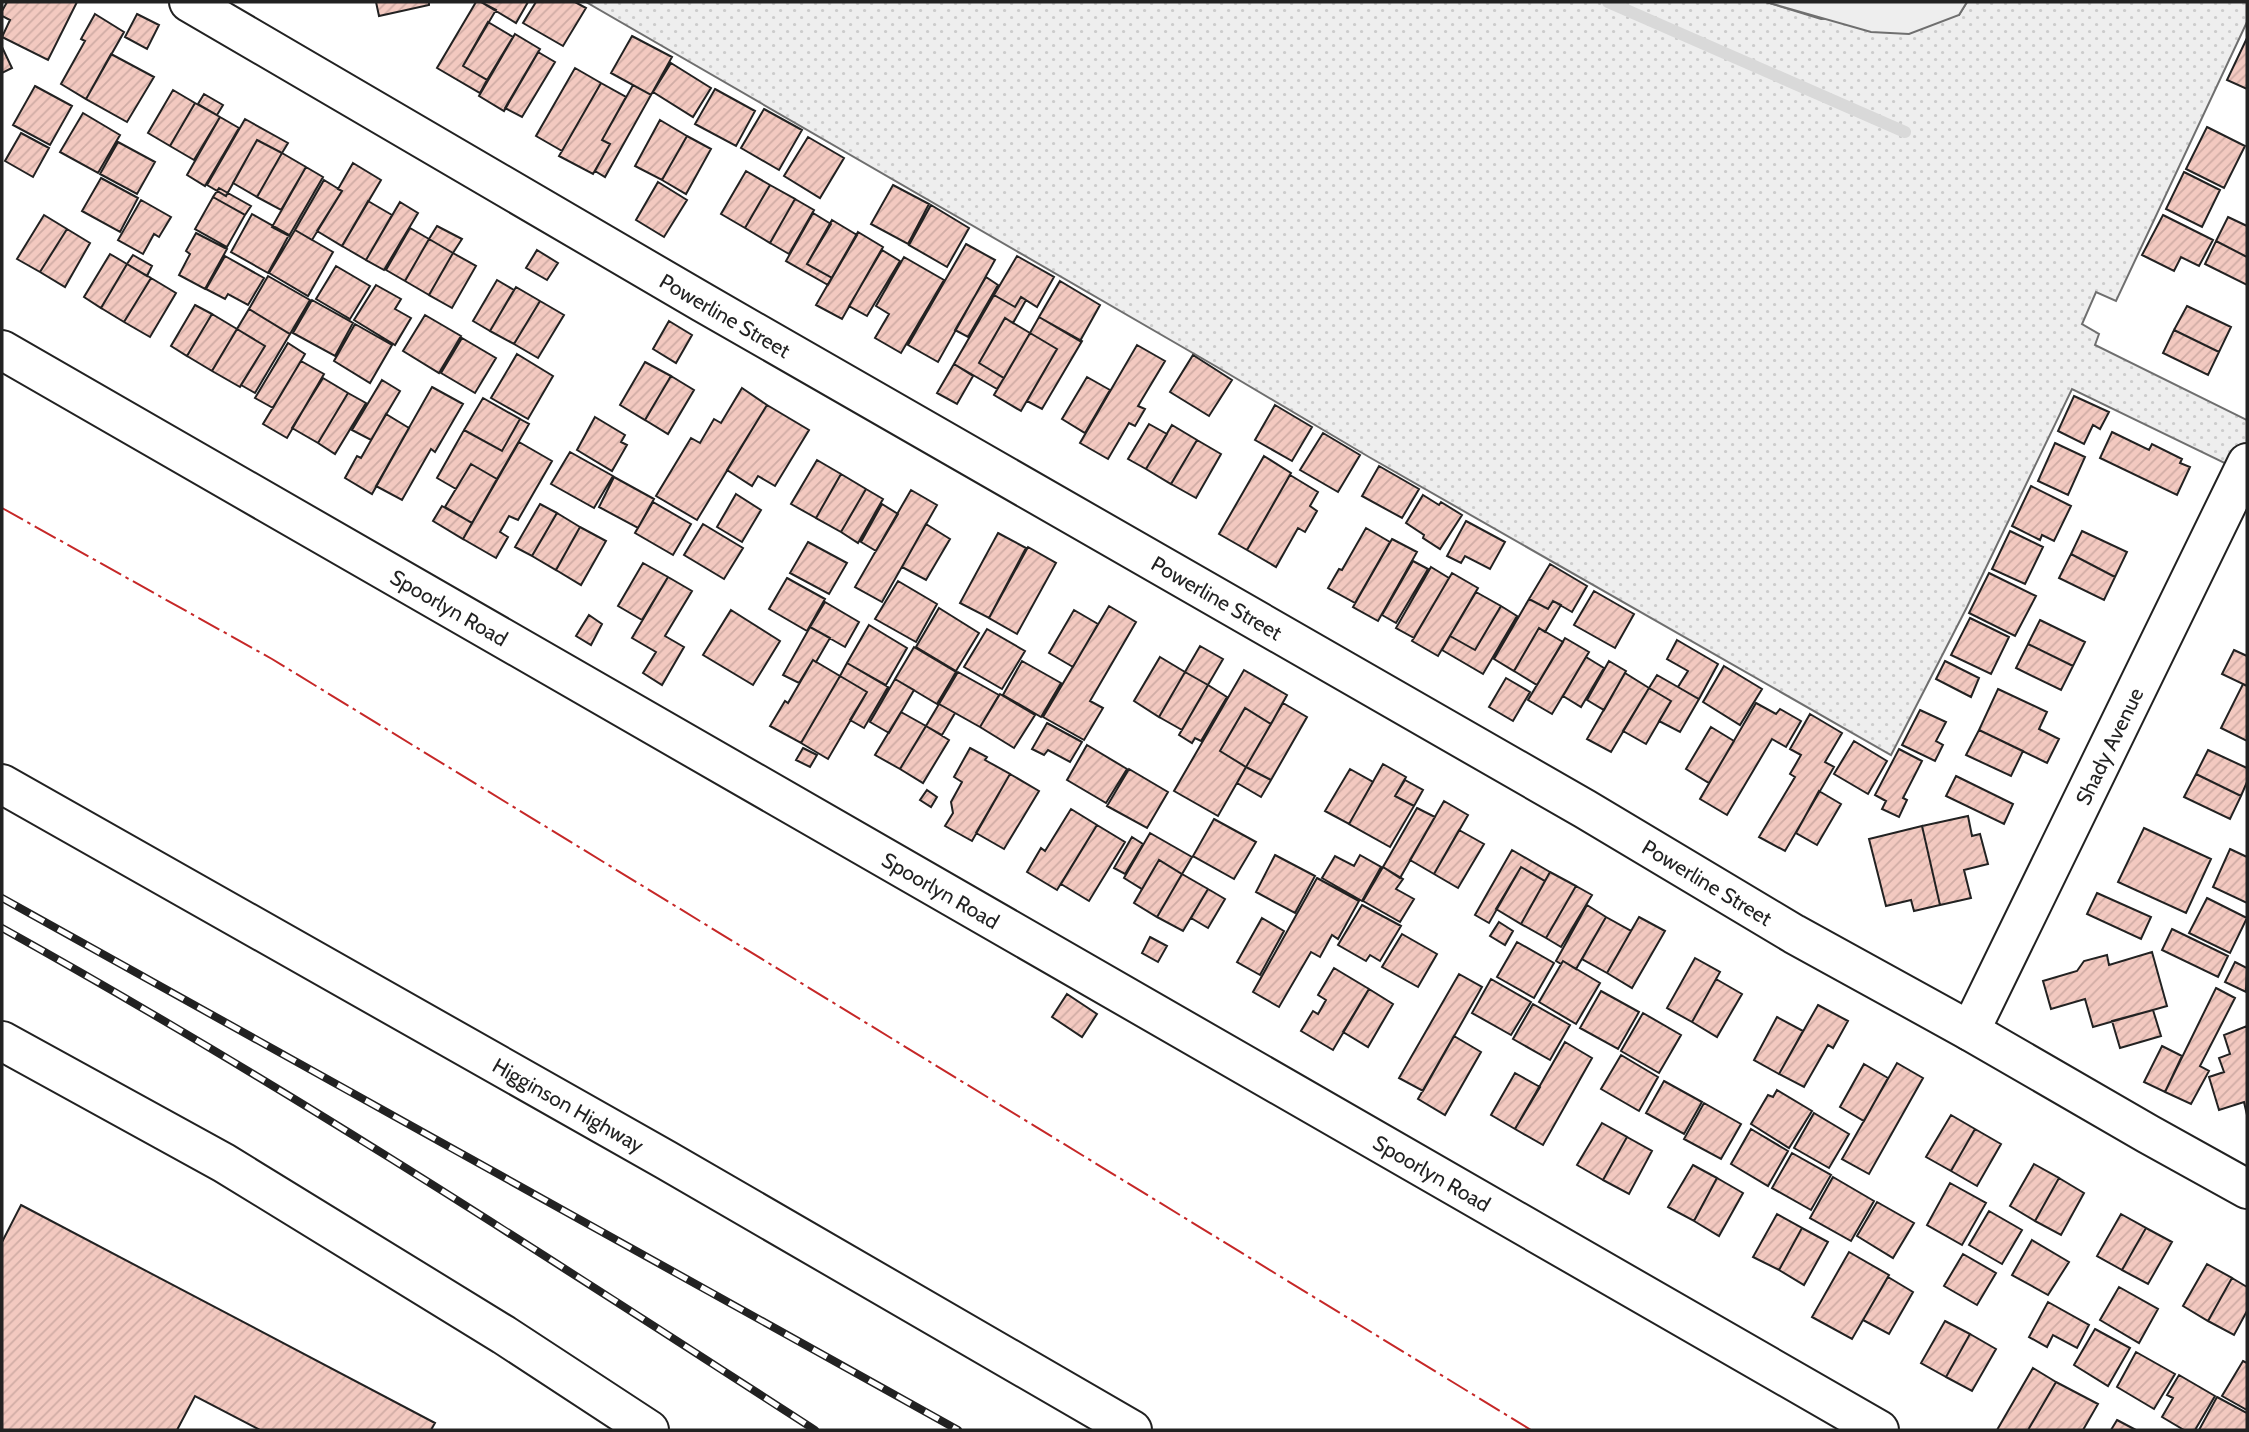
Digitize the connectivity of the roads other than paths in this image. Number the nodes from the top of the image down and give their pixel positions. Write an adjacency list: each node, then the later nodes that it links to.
1 (189, 2): 2 (main road, Powerline Street)
2 (229, 11): 6 (main road, Powerline Street)
3 (2, 350): 11 (main road, Spoorlyn Road)
4 (2247, 463): 6 (main road, Shady Avenue)
5 (2, 784): 10 (main road, Higginson Highway)
6 (1970, 1031): 8 (main road, Powerline Street)
7 (2, 1041): 9 (main road)
8 (2247, 1189)
9 (649, 1430)
10 (1132, 1430)
11 (1879, 1430)

